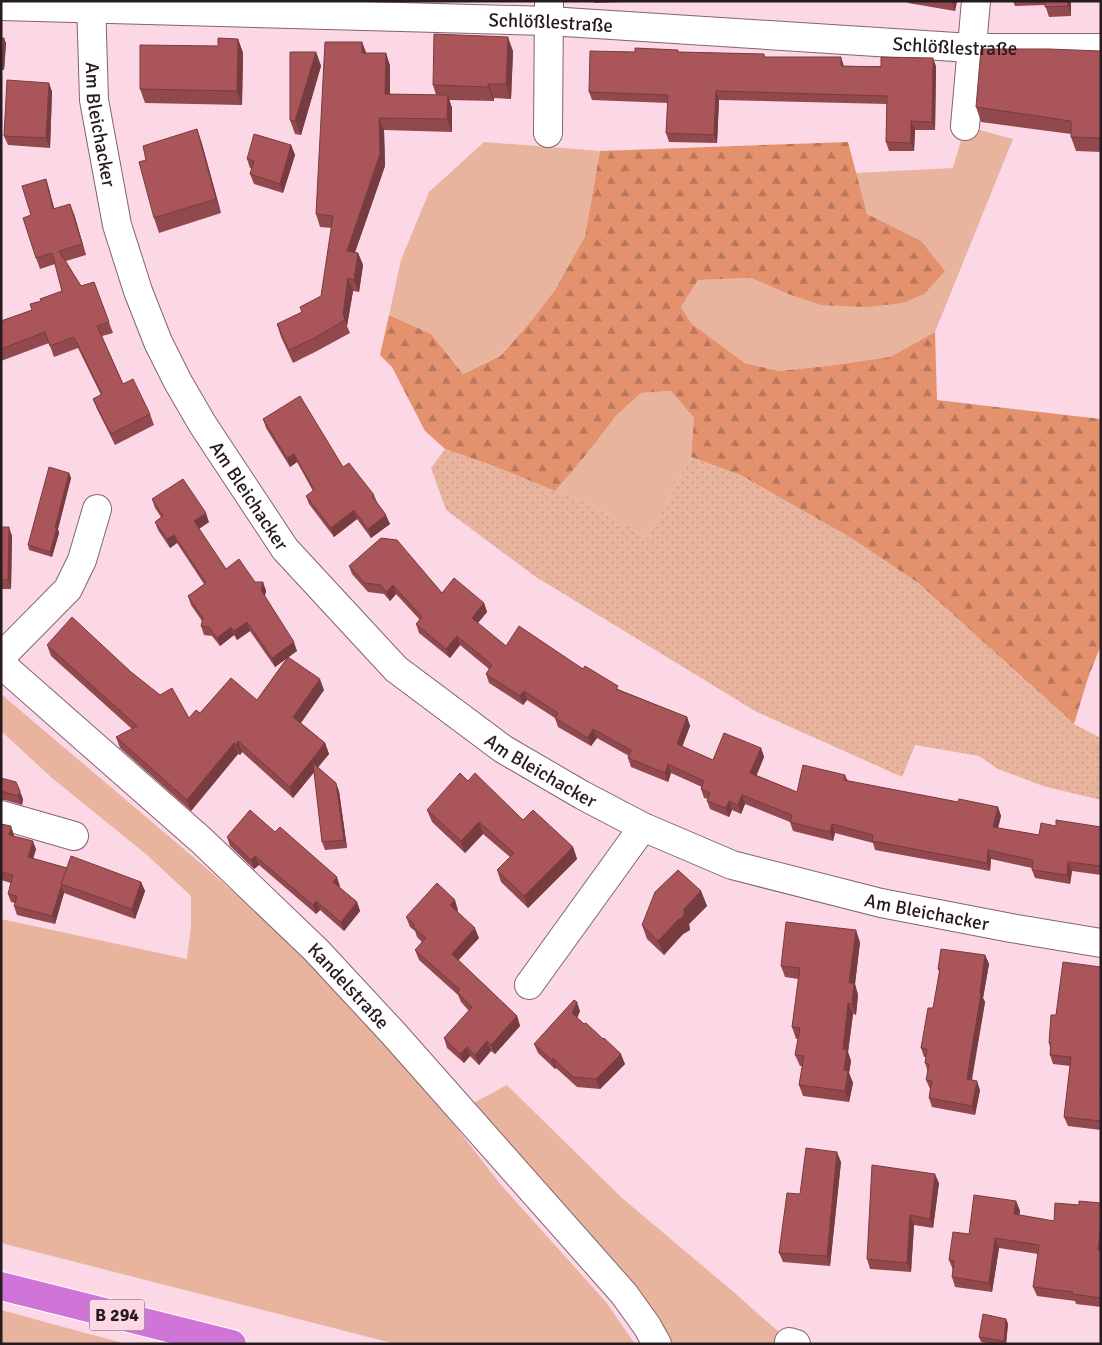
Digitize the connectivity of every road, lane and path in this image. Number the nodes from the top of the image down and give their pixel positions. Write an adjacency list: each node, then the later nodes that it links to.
1 (976, 1): 5 (street)
2 (91, 4): 3 (street, Schlößlestraße); 4 (street, Schlößlestraße); 13 (street, Am Bleichacker)
3 (1, 6)
4 (550, 11): 5 (street, Schlößlestraße); 8 (street)
5 (971, 48): 6 (street, Schlößlestraße); 7 (street)
6 (1101, 48)
7 (964, 126)
8 (548, 133)
9 (97, 509): 10 (street)
10 (1, 657)
11 (1, 664): 19 (street, Kandelstraße)
12 (1, 816): 14 (street)
13 (643, 827): 15 (street, Am Bleichacker); 16 (street)
14 (74, 836)
15 (1101, 943)
16 (529, 985)
17 (1, 1286): 18 (highway, B 294)
18 (232, 1344)
19 (657, 1344)

